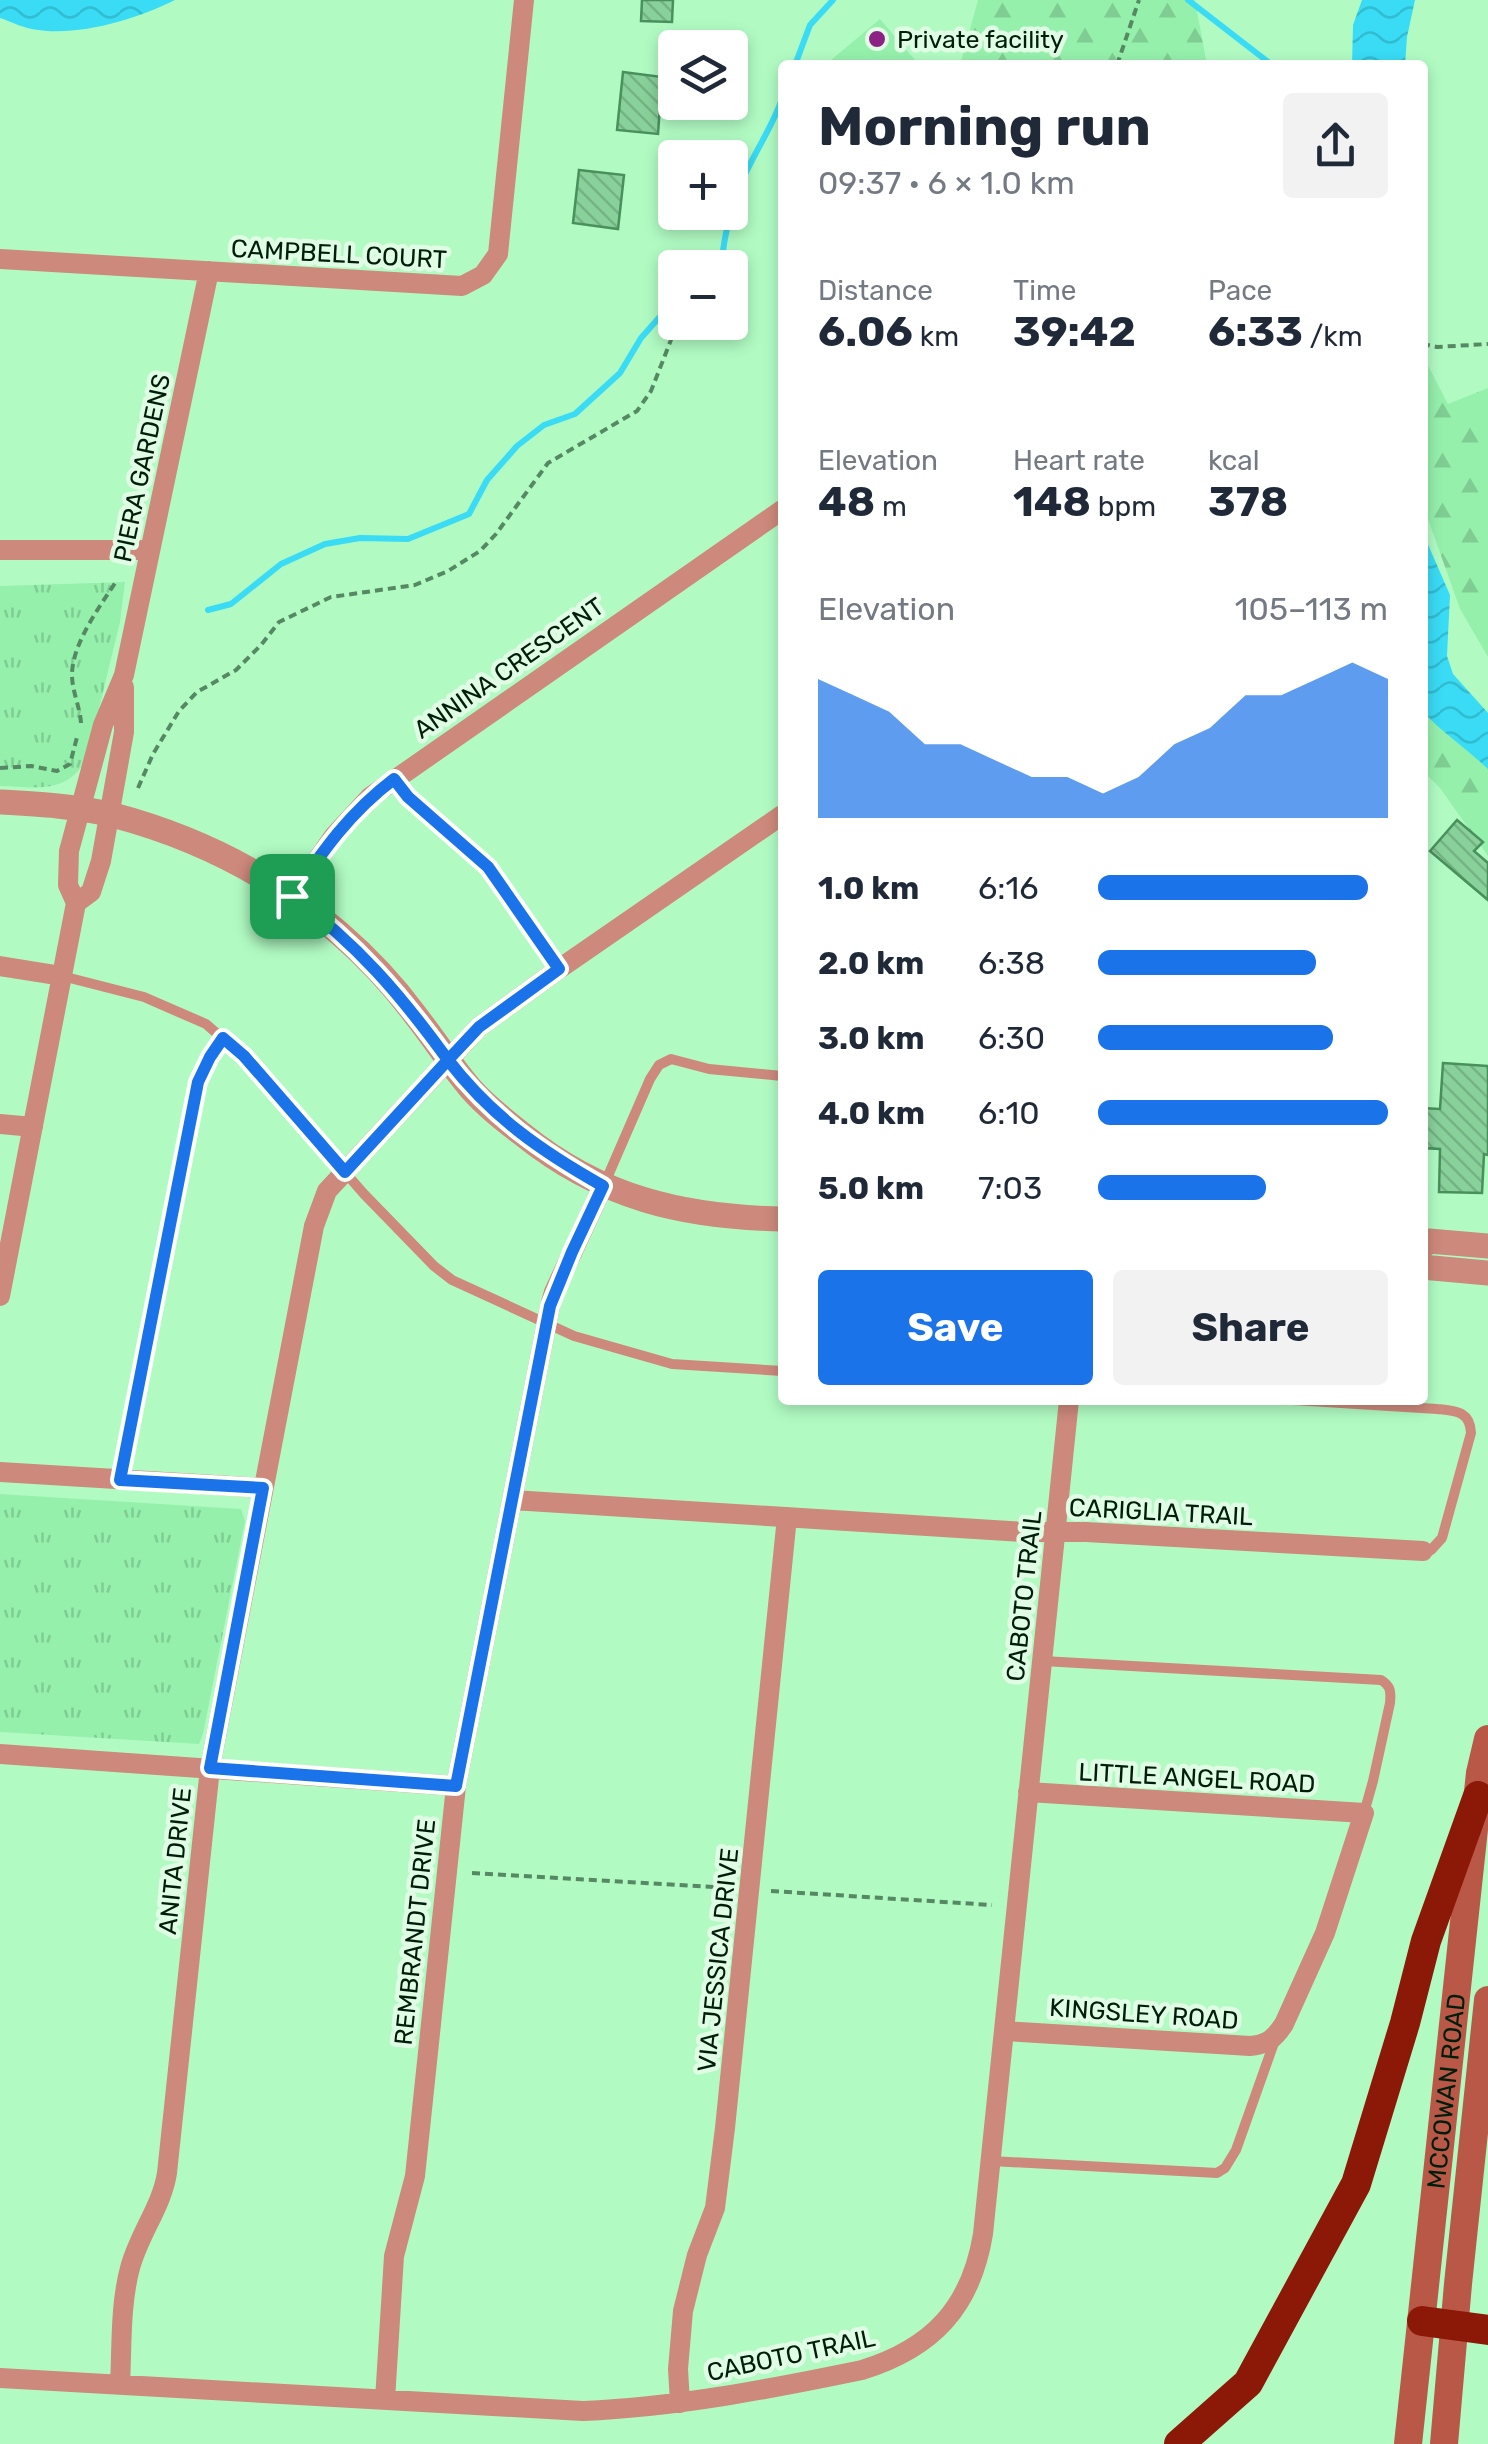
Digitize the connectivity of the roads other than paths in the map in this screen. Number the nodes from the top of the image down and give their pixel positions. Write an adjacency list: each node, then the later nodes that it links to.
1 (524, 0): 3 (street, CAMPBELL COURT)
2 (0, 259): 3 (street, CAMPBELL COURT)
3 (208, 271): 6 (street, PIERA GARDENS)
4 (778, 513): 8 (street, ANNINA CRESCENT)
5 (0, 550): 6 (street)
6 (150, 550): 7 (street, PIERA GARDENS)
7 (124, 675): 10 (street, PIERA GARDENS); 11 (street, PIERA GARDENS)
8 (394, 779): 13 (street, ANNINA CRESCENT); 16 (lane)
9 (0, 802): 10 (street)
10 (80, 809): 11 (street); 14 (street, PIERA GARDENS)
11 (110, 814): 13 (street); 14 (street, PIERA GARDENS)
12 (778, 818): 16 (street)
13 (292, 896): 19 (street)
14 (76, 903): 17 (street, PIERA GARDENS)
15 (0, 966): 17 (street)
16 (559, 969): 19 (street)
17 (62, 976): 18 (lane); 22 (street, PIERA GARDENS)
18 (223, 1038): 23 (lane); 36 (lane)
19 (448, 1060): 23 (street); 24 (street)
20 (778, 1076): 24 (lane)
21 (0, 1124): 22 (street)
22 (33, 1127): 30 (street, PIERA GARDENS)
23 (345, 1172): 31 (lane); 37 (street, ANITA DRIVE)
24 (603, 1186): 25 (street); 31 (street, REMBRANDT DRIVE)
25 (778, 1219)
26 (1428, 1242): 27 (street)
27 (1488, 1246)
28 (1428, 1268): 29 (street)
29 (1488, 1273)
30 (0, 1296)
31 (546, 1324): 32 (lane); 38 (street, REMBRANDT DRIVE)
32 (778, 1371)
33 (1069, 1405): 40 (street, CABOTO TRAIL)
34 (1373, 1405): 41 (lane, CARIGLIA TRAIL)
35 (0, 1472): 36 (street)
36 (120, 1480): 37 (street)
37 (263, 1488): 45 (street, ANITA DRIVE)
38 (512, 1500): 39 (street, CARIGLIA TRAIL); 46 (street, REMBRANDT DRIVE)
39 (786, 1517): 40 (street, CARIGLIA TRAIL); 60 (street, VIA JESSICA DRIVE)
40 (1056, 1531): 41 (street, CARIGLIA TRAIL); 42 (street, CABOTO TRAIL)
41 (1423, 1551)
42 (1042, 1661): 47 (street, CABOTO TRAIL); 49 (lane)
43 (1488, 1739): 48 (main road, MCCOWAN ROAD)
44 (0, 1754): 45 (street)
45 (210, 1768): 46 (street); 58 (street, ANITA DRIVE)
46 (456, 1786): 59 (street, REMBRANDT DRIVE)
47 (1028, 1792): 49 (street, LITTLE ANGEL ROAD); 51 (street, CABOTO TRAIL)
48 (1478, 1796): 54 (main road, MCCOWAN ROAD); 61 (highway)
49 (1364, 1812): 52 (street)
50 (1488, 2000): 55 (main road, MCCOWAN ROAD)
51 (1004, 2031): 52 (street, KINGSLEY ROAD); 53 (street, CABOTO TRAIL)
52 (1276, 2038): 53 (lane)
53 (990, 2160): 60 (street, CABOTO TRAIL)
54 (1422, 2322): 55 (highway); 62 (main road, MCCOWAN ROAD)
55 (1456, 2325): 56 (highway); 63 (main road, MCCOWAN ROAD)
56 (1488, 2330)
57 (0, 2378): 58 (street, CABOTO TRAIL)
58 (120, 2385): 59 (street, CABOTO TRAIL)
59 (385, 2400): 60 (street, CABOTO TRAIL)
60 (680, 2403)
61 (1179, 2444)
62 (1408, 2444)
63 (1444, 2444)

